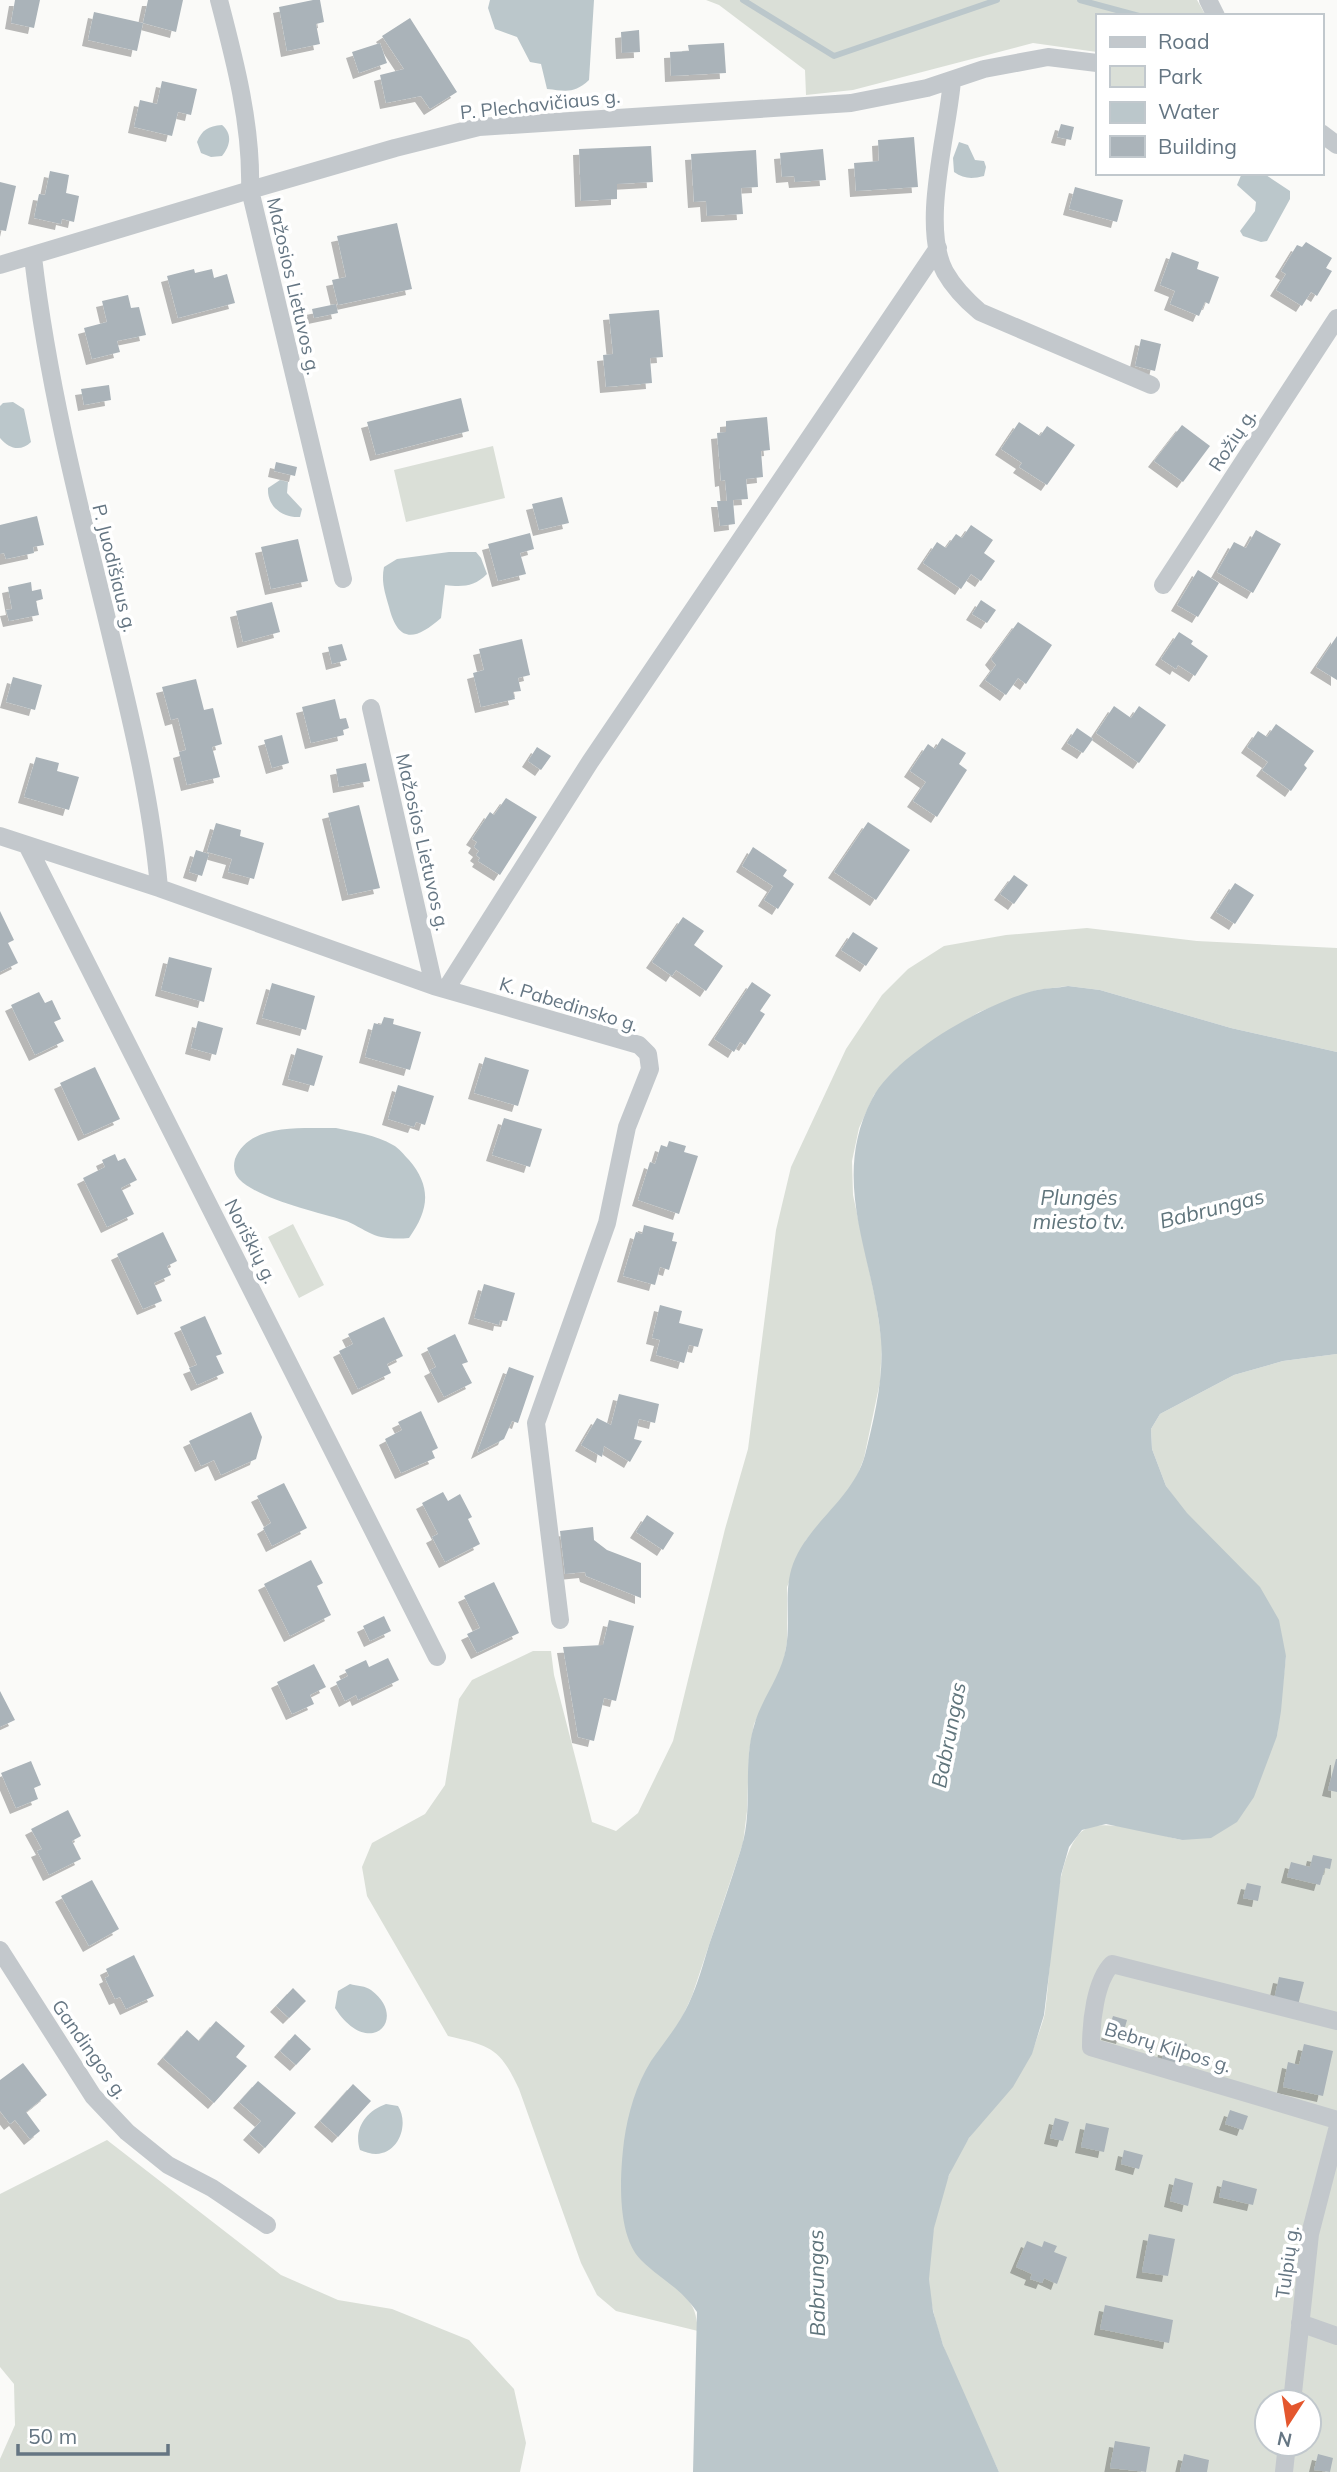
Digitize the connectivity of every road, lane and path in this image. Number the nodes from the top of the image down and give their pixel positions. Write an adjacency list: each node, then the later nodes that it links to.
1 (219, 0): 4 (street, Mažosios Lietuvos g.)
2 (1096, 63): 3 (street, P. Plechavičiaus g.)
3 (952, 80): 4 (street, P. Plechavičiaus g.); 5 (street)
4 (250, 190): 6 (street, P. Plechavičiaus g.); 10 (street, Mažosios Lietuvos g.)
5 (938, 248): 9 (street); 16 (street)
6 (33, 257): 7 (street, P. Plechavičiaus g.); 15 (street, P. Juodišiaus g.)
7 (0, 265)
8 (1337, 317): 11 (street, Rožių g.)
9 (1151, 385)
10 (343, 579)
11 (1163, 585)
12 (371, 708): 16 (street, Mažosios Lietuvos g.)
13 (0, 836): 14 (street, K. Pabedinsko g.)
14 (27, 845): 15 (street, K. Pabedinsko g.); 18 (street, Noriškių g.)
15 (159, 888): 16 (street, K. Pabedinsko g.)
16 (440, 987): 17 (street, K. Pabedinsko g.)
17 (560, 1620)
18 (437, 1657)
19 (0, 1950): 23 (street, Gandingos g.)
20 (1337, 2021): 21 (street, Bebrų Kilpos g.)
21 (1337, 2120)
22 (1337, 2130): 24 (street, Tulpių g.)
23 (267, 2225)
24 (1300, 2323): 25 (street); 26 (street, Tulpių g.)
25 (1337, 2336)
26 (1293, 2388)

